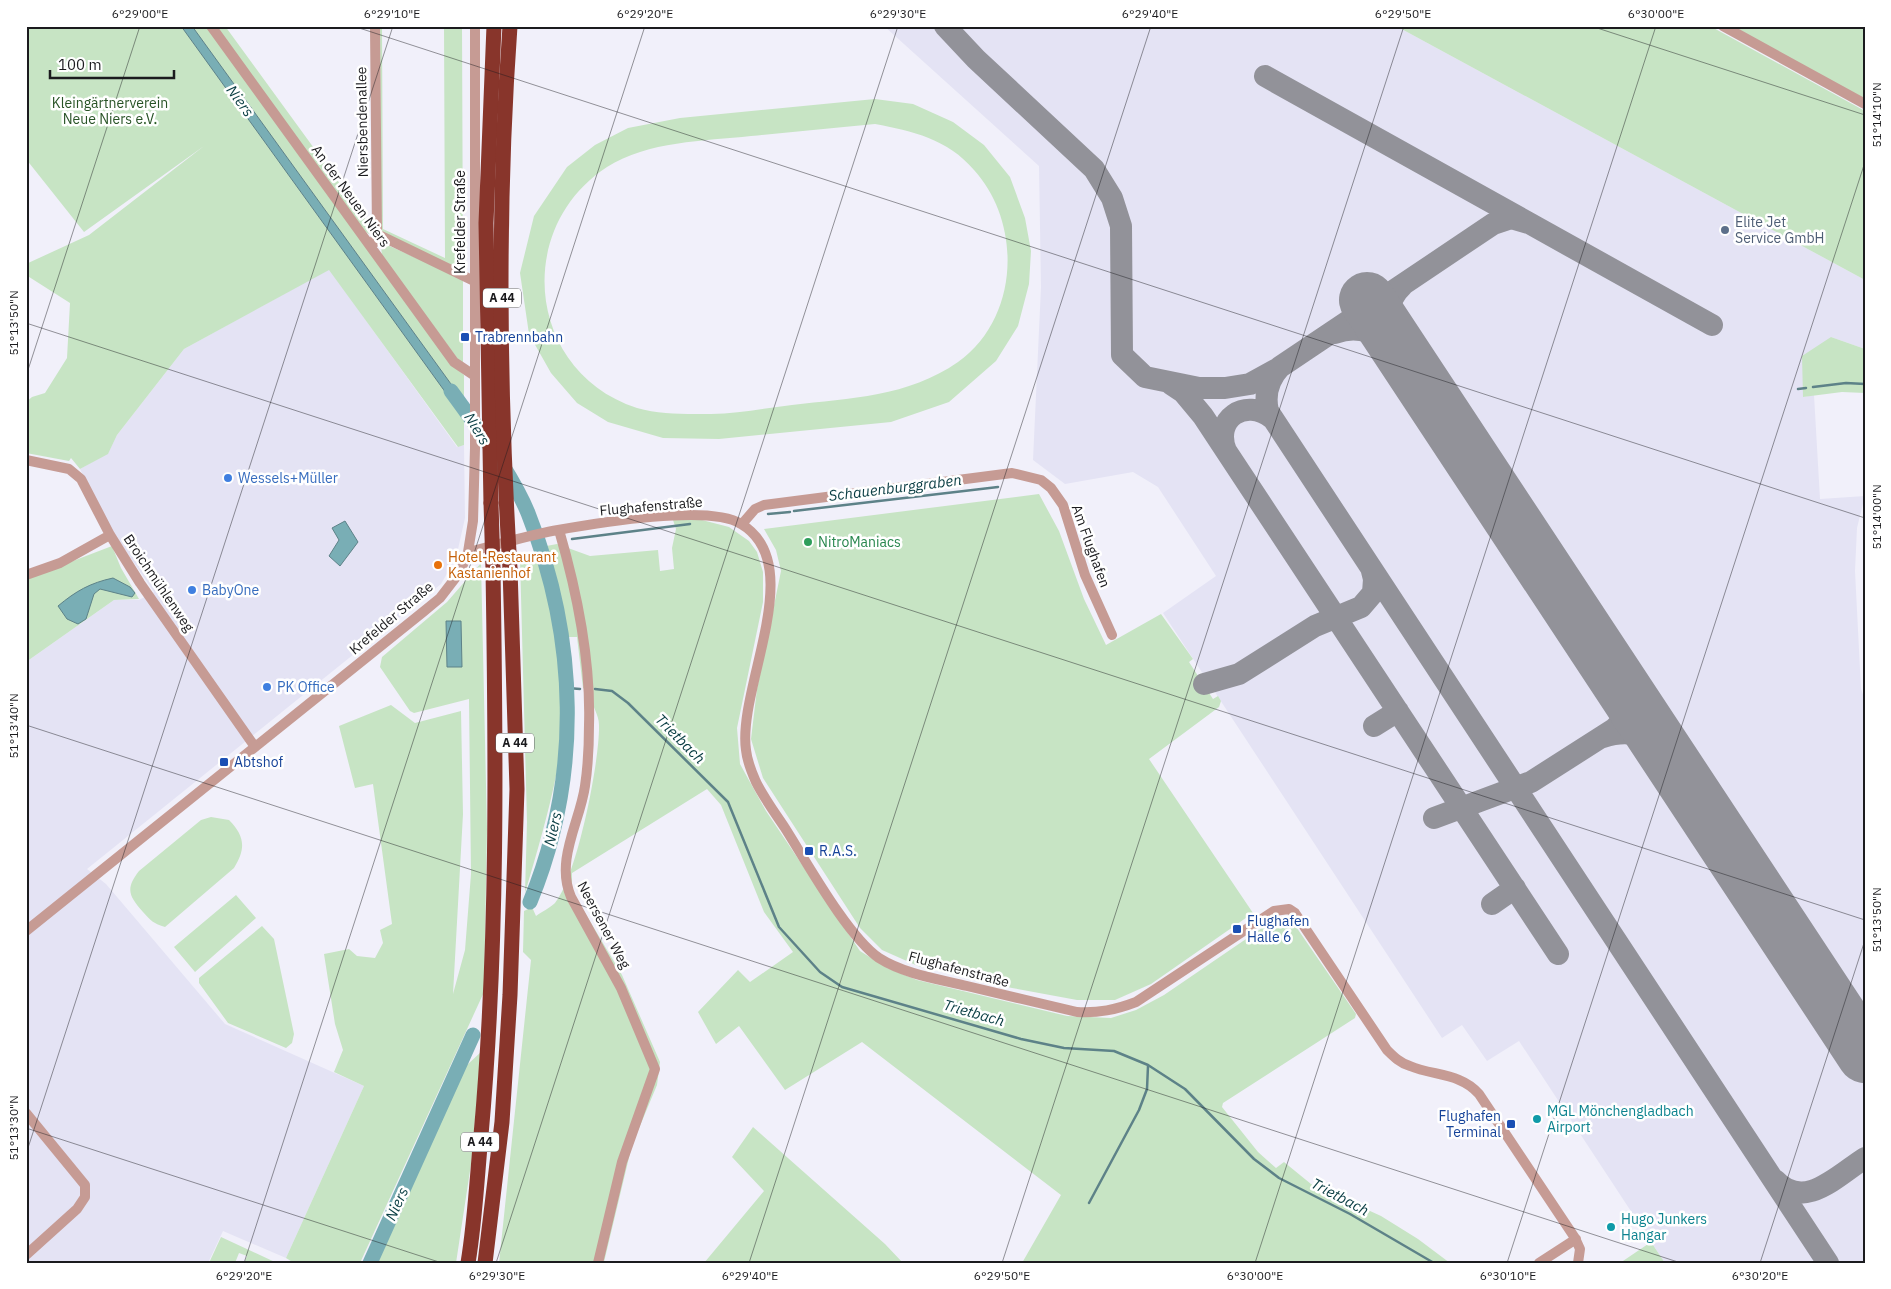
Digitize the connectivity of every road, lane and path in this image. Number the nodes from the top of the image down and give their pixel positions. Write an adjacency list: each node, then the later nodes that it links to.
1 (211, 26): 9 (street, An der Neuen Niers)
2 (375, 26): 8 (street, Niersbendenallee)
3 (475, 26): 10 (street, Krefelder Straße)
4 (494, 26): 24 (highway, A 44, bridge)
5 (510, 26): 25 (highway, A 44, bridge)
6 (1723, 26): 7 (street)
7 (1865, 104)
8 (377, 234): 9 (street, Niersbendenallee); 10 (street)
9 (372, 247): 11 (street, An der Neuen Niers)
10 (474, 281): 11 (street, Krefelder Straße)
11 (475, 376): 16 (street, Krefelder Straße)
12 (26, 460): 15 (street, Broichmühlenweg)
13 (742, 524): 14 (street, Flughafenstraße); 18 (street, Am Flughafen); 22 (street, Flughafenstraße)
14 (554, 531): 16 (street, Flughafenstraße); 26 (street, Neersener Weg)
15 (110, 535): 17 (street); 19 (street, Broichmühlenweg)
16 (468, 552): 19 (street, Krefelder Straße)
17 (26, 575)
18 (1112, 635)
19 (255, 748): 20 (street, Krefelder Straße)
20 (26, 931)
21 (26, 1113): 23 (street)
22 (1576, 1239): 27 (street); 28 (street, Flughafenstraße)
23 (26, 1255)
24 (467, 1263)
25 (485, 1263)
26 (598, 1263)
27 (1539, 1263)
28 (1578, 1263)

